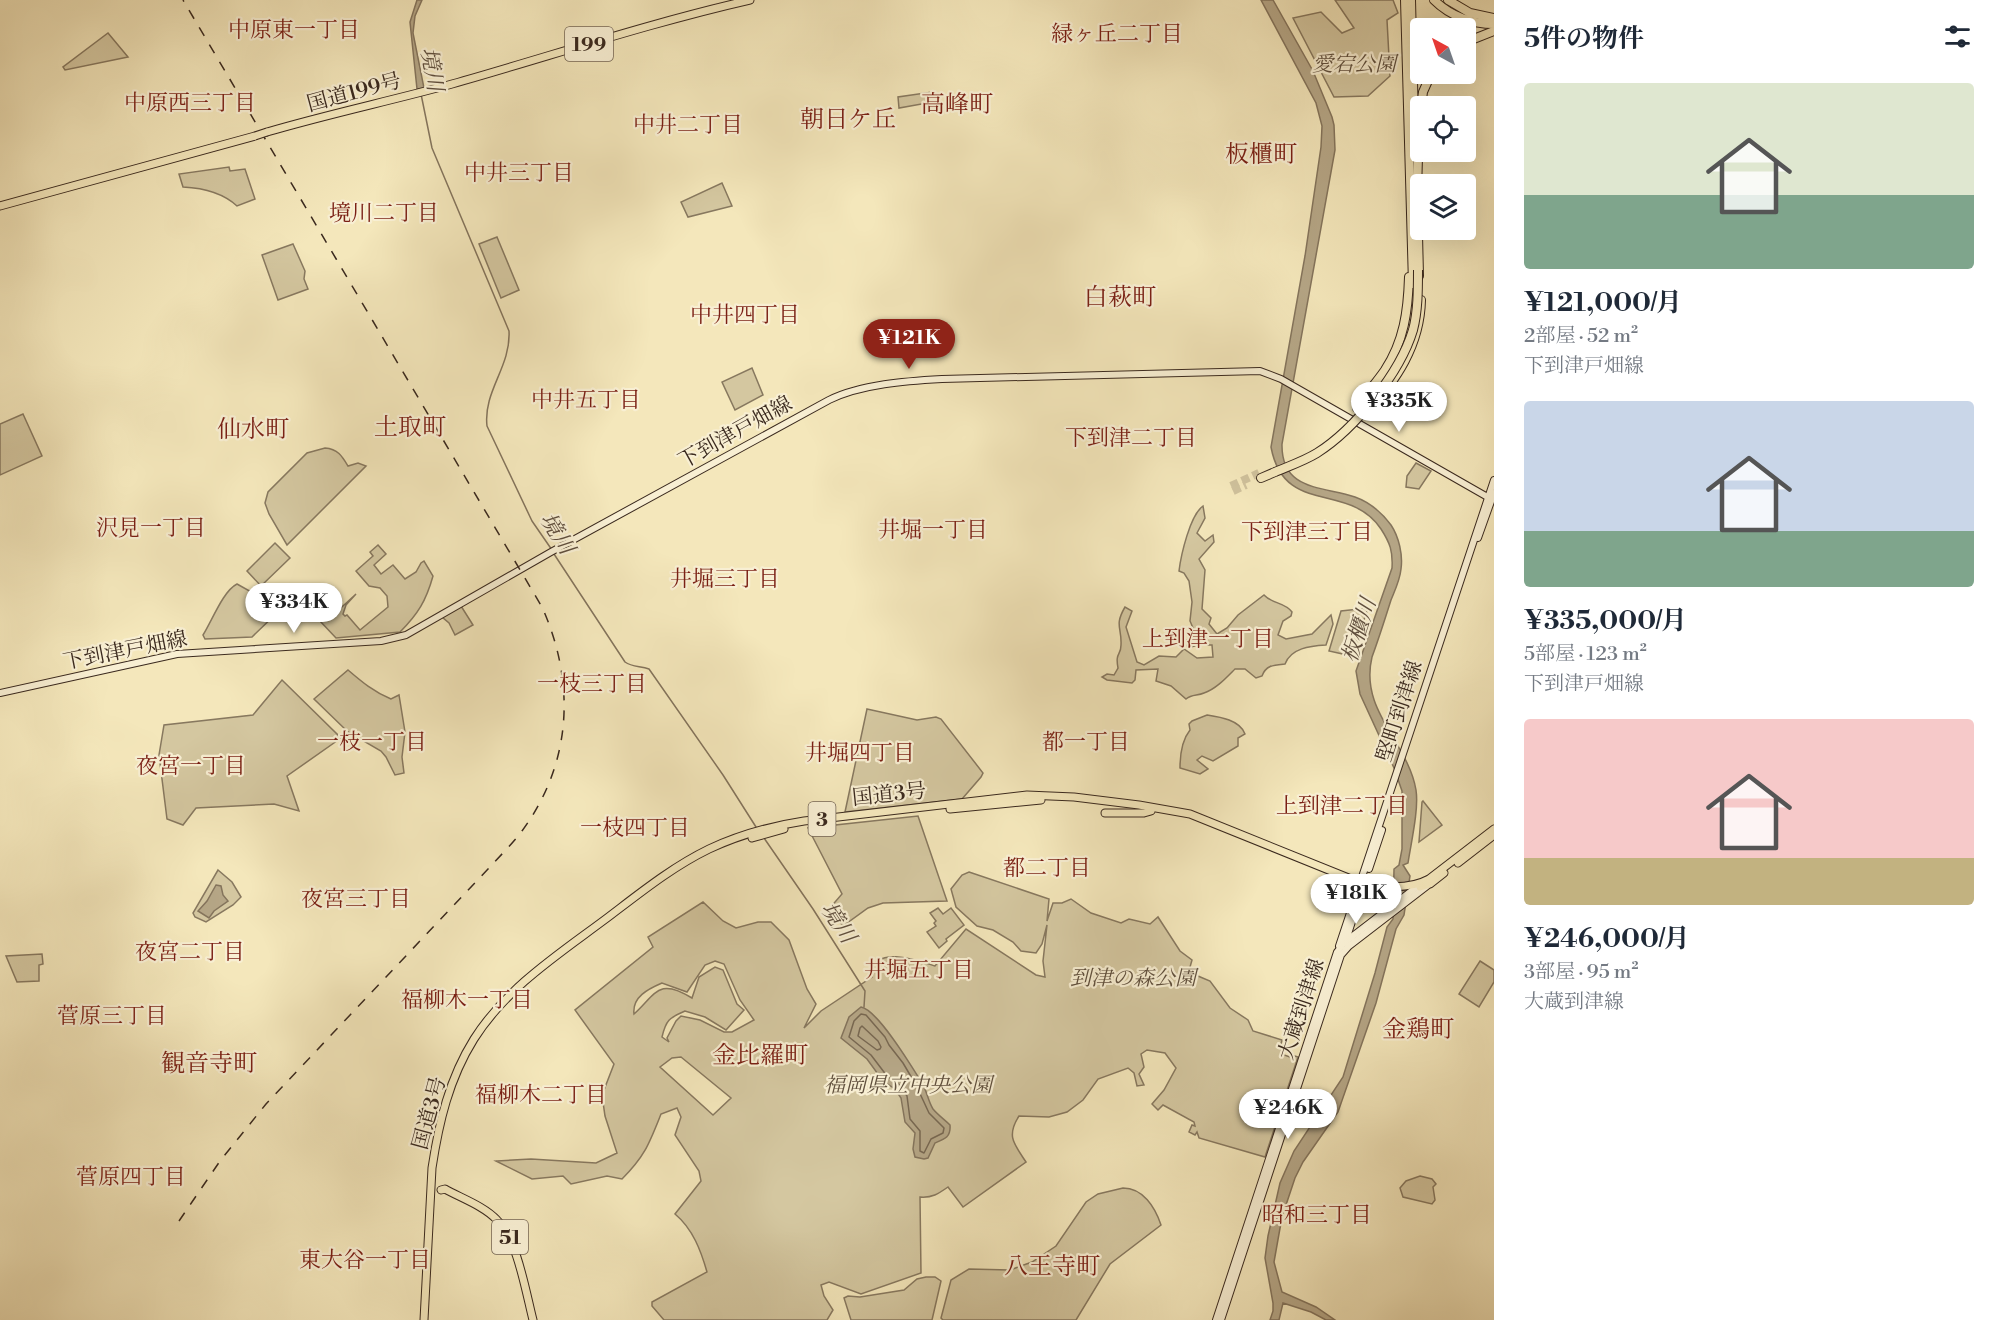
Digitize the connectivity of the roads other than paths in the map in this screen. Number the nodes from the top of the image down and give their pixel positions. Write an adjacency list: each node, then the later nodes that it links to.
1 (750, 0): 18 (main road, 国道199号 / 199, bridge)
2 (1405, 0): 14 (highway)
3 (1411, 0): 15 (highway)
4 (1434, 0): 9 (highway)
5 (1448, 0): 8 (highway)
6 (1494, 13): 7 (highway)
7 (1472, 18)
8 (1494, 18)
9 (1494, 24)
10 (1494, 31): 11 (highway)
11 (1476, 38)
12 (1416, 84): 16 (highway)
13 (1427, 84): 17 (highway)
14 (1413, 174)
15 (1414, 174)
16 (1414, 174)
17 (1415, 174)
18 (0, 206)
19 (1412, 240): 25 (highway, bridge)
20 (1412, 240): 23 (highway)
21 (1416, 240): 22 (highway)
22 (1418, 270): 24 (highway, bridge); 25 (highway, bridge)
23 (1357, 408)
24 (1366, 414)
25 (1274, 470): 26 (highway)
26 (1260, 476)
27 (1494, 480): 28 (main road, 堅町到津線)
28 (1491, 497): 29 (main road, 下到津戸畑線); 30 (main road, 堅町到津線)
29 (0, 693)
30 (1404, 754): 36 (main road, 堅町到津線); 36 (main road, 堅町到津線)
31 (1151, 811): 32 (main road); 36 (main road, 国道3号 / 3); 41 (main road, 国道3号 / 3)
32 (1105, 813)
33 (1494, 829): 35 (main road, 国道3号 / 3)
34 (1494, 835): 35 (main road, 国道3号 / 3)
35 (1427, 883): 37 (main road, 国道3号 / 3); 37 (main road, 大蔵到津線)
36 (1362, 884): 37 (main road, 国道3号 / 3); 39 (main road, 堅町到津線); 40 (main road, 堅町到津線); 41 (main road, 国道3号 / 3)
37 (1409, 893): 38 (main road, 大蔵到津線)
38 (1391, 911): 39 (main road, 大蔵到津線); 40 (main road, 大蔵到津線)
39 (1345, 942): 40 (main road, 堅町到津線)
40 (1339, 954): 44 (main road, 大蔵到津線); 45 (main road, 大蔵到津線)
41 (434, 1168): 42 (main road, 国道3号 / 3)
42 (426, 1320)
43 (532, 1320): 43 (main road, 51)
44 (1216, 1320)
45 (1221, 1320)

